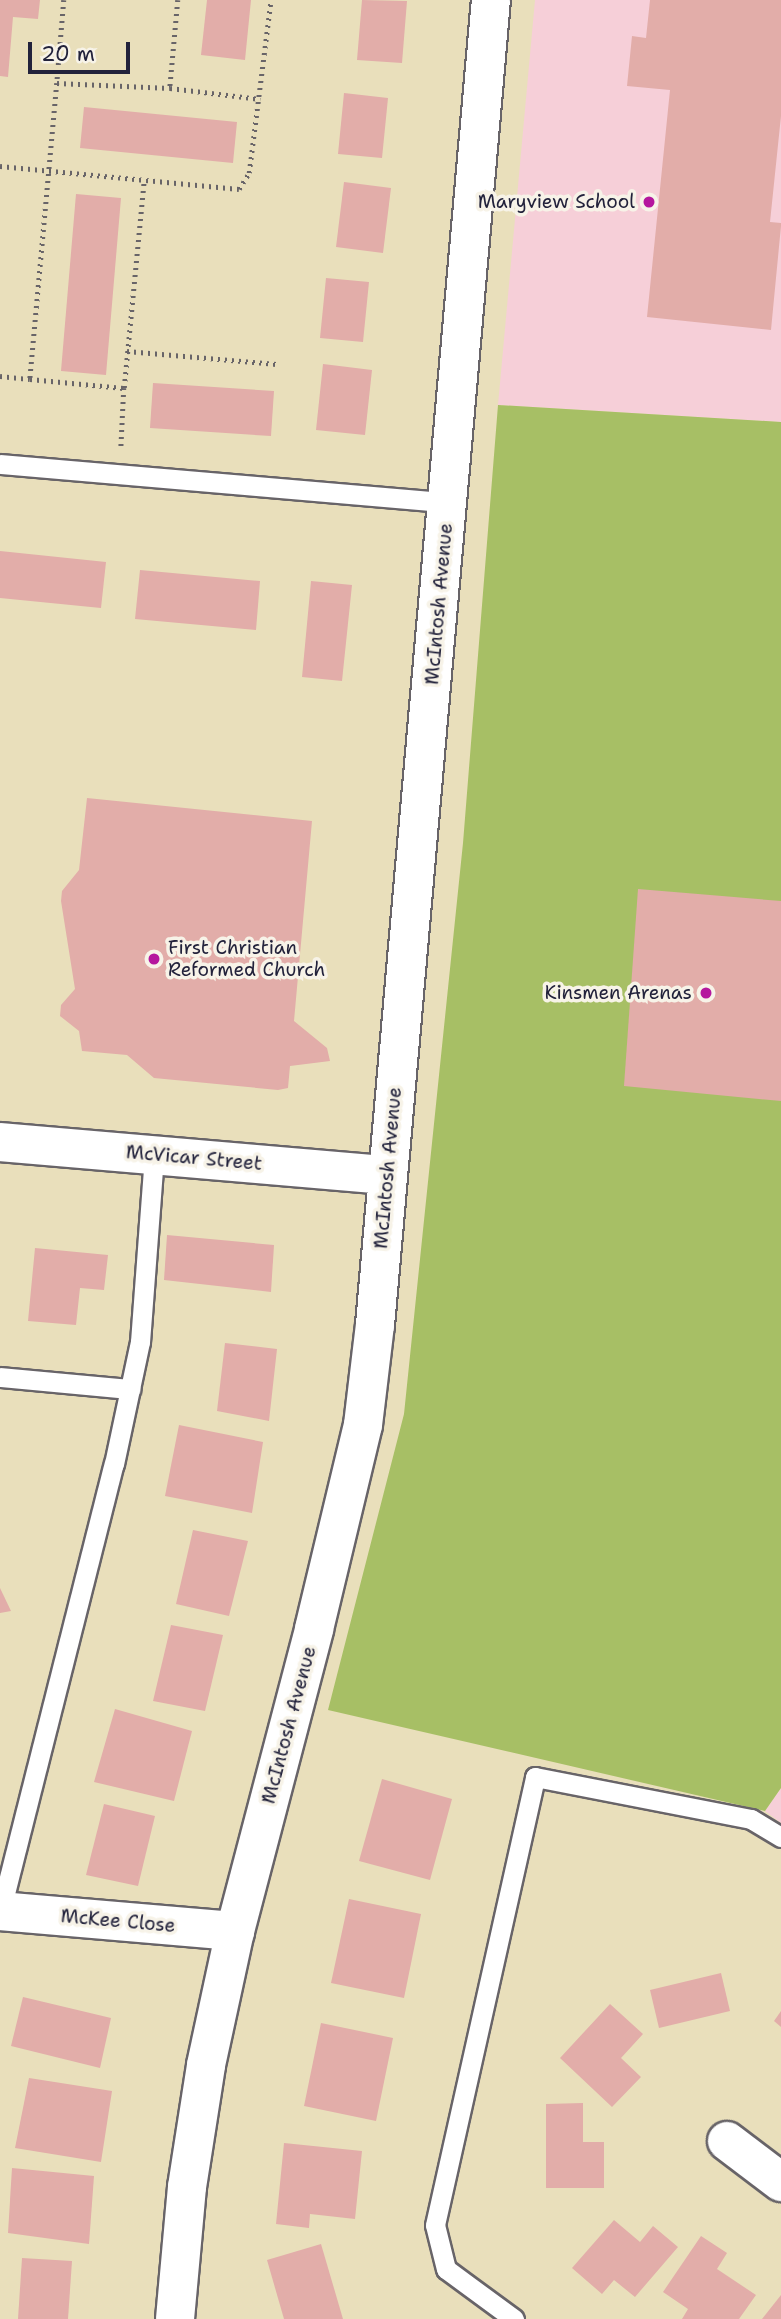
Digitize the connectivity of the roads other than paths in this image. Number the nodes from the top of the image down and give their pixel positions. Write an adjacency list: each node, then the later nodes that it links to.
1 (491, 0): 3 (street, McIntosh Avenue)
2 (0, 464): 3 (lane)
3 (447, 502): 6 (street, McIntosh Avenue)
4 (0, 1142): 5 (street, McVicar Street)
5 (154, 1155): 6 (street, McVicar Street); 8 (lane)
6 (387, 1175): 11 (street, McIntosh Avenue)
7 (0, 1377): 8 (lane)
8 (130, 1389): 10 (lane)
9 (781, 1837): 15 (lane)
10 (0, 1912): 11 (street, McKee Close)
11 (235, 1931): 14 (street, McIntosh Avenue)
12 (727, 2141): 13 (street)
13 (781, 2182)
14 (175, 2319)
15 (514, 2319)

